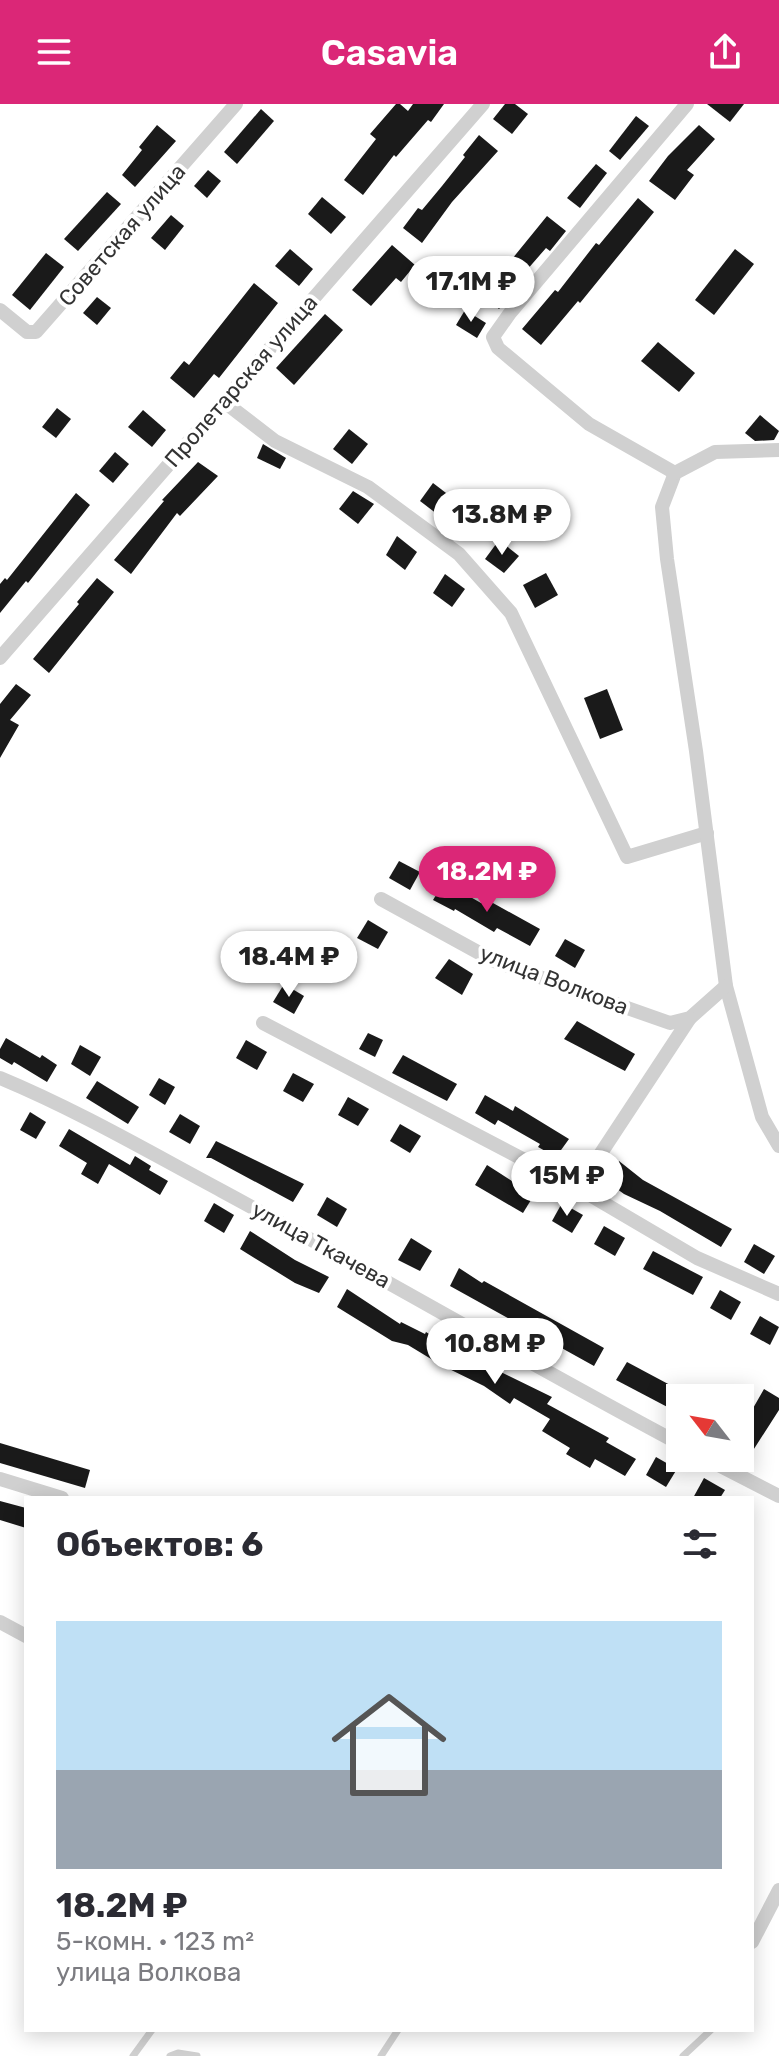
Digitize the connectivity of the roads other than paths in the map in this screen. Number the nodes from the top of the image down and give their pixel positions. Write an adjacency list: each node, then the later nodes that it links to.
1 (236, 104): 4 (street, Советская улица)
2 (483, 104): 5 (street, Пролетарская улица)
3 (687, 104): 7 (street)
4 (0, 310)
5 (223, 401): 8 (street, Пролетарская улица); 9 (street)
6 (779, 450): 7 (street)
7 (675, 473): 9 (street)
8 (0, 658)
9 (707, 833): 11 (street)
10 (381, 899): 12 (street, улица Волкова)
11 (726, 986): 12 (street); 15 (street)
12 (690, 1018): 16 (street)
13 (263, 1023): 16 (street)
14 (0, 1078): 18 (street, улица Ткачева)
15 (779, 1146)
16 (578, 1188): 17 (street)
17 (779, 1294)
18 (666, 1436)
19 (732, 1472): 22 (street)
20 (0, 1479): 21 (street)
21 (55, 1496)
22 (779, 1496)
23 (0, 1622): 24 (street)
24 (24, 1635)
25 (779, 1890): 26 (street)
26 (754, 1938)
27 (151, 2032): 30 (lane)
28 (397, 2032): 33 (lane)
29 (709, 2032): 34 (lane)
30 (133, 2056)
31 (170, 2056): 32 (lane)
32 (197, 2056)
33 (381, 2056)
34 (683, 2056)

